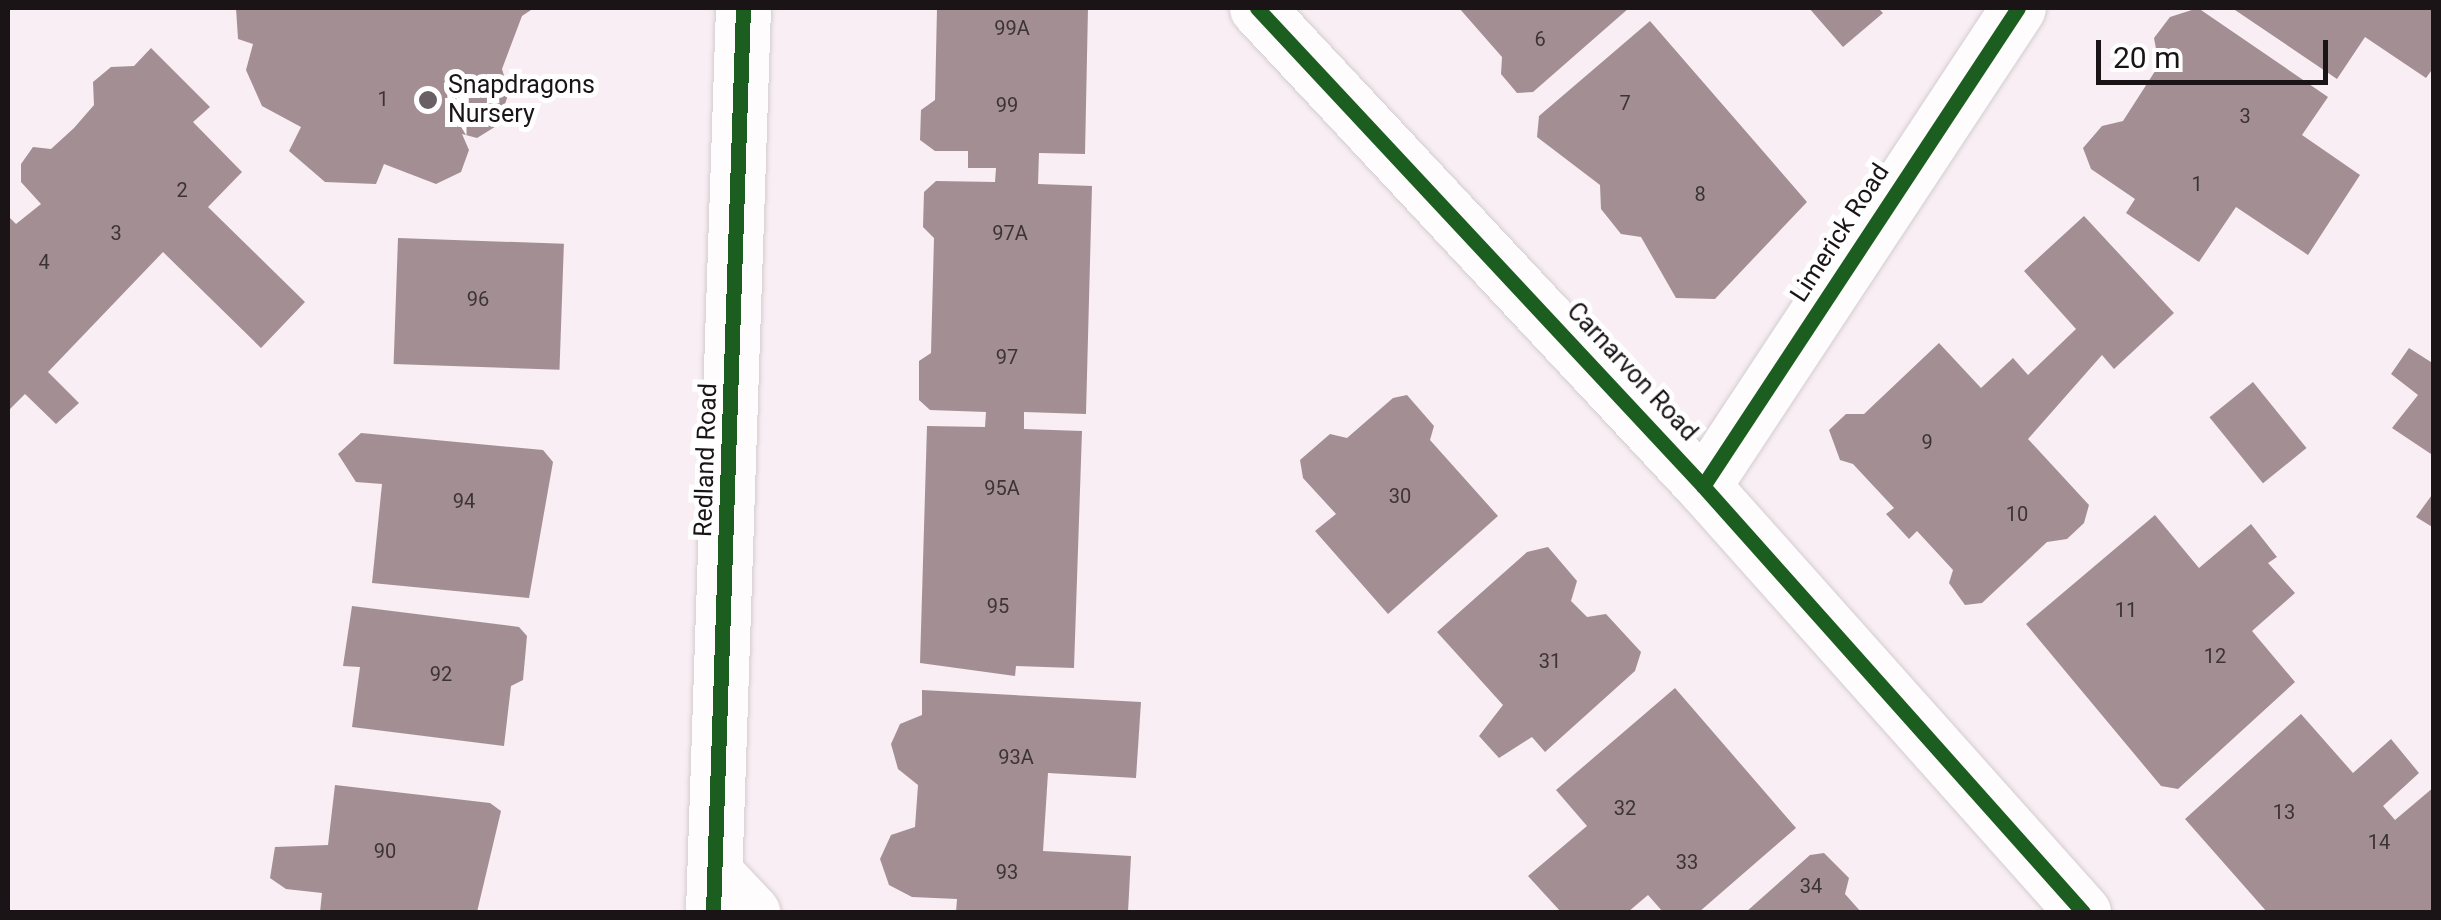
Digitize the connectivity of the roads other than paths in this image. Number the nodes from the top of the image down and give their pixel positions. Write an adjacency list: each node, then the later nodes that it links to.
1 (743, 8): 5 (street, Redland Road)
2 (1257, 8): 4 (street, Carnarvon Road)
3 (2018, 8): 4 (street, Limerick Road)
4 (1704, 486): 6 (street, Carnarvon Road)
5 (728, 901)
6 (2083, 912)

